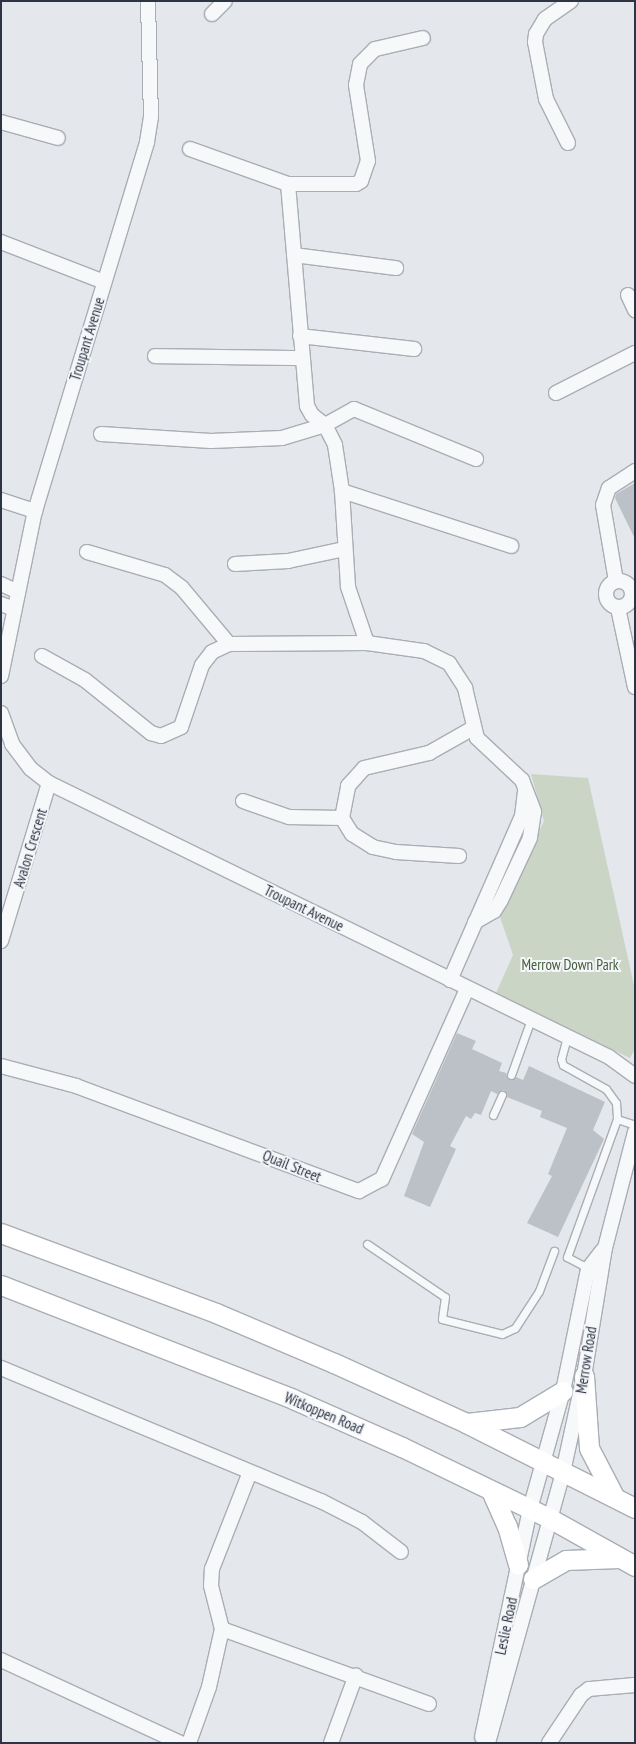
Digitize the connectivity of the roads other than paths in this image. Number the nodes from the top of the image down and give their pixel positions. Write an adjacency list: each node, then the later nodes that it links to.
1 (148, 1): 14 (street, Troupant Avenue)
2 (225, 1): 4 (street)
3 (571, 1): 8 (street)
4 (212, 14)
5 (422, 38): 10 (street)
6 (1, 122): 7 (street)
7 (58, 138)
8 (568, 143)
9 (190, 149): 10 (street)
10 (288, 184): 12 (street)
11 (1, 242): 14 (street)
12 (294, 255): 13 (street); 17 (street)
13 (396, 268)
14 (104, 282): 29 (street, Troupant Avenue)
15 (628, 295): 16 (street)
16 (635, 310)
17 (300, 336): 18 (street); 21 (street)
18 (414, 350)
19 (635, 353): 22 (street)
20 (155, 356): 21 (street)
21 (302, 358): 23 (street)
22 (556, 393)
23 (325, 426): 24 (street); 25 (street); 27 (street)
24 (101, 434)
25 (476, 459)
26 (635, 471): 34 (street)
27 (342, 491): 30 (street); 31 (street)
28 (1, 500): 29 (street)
29 (35, 511): 36 (street, Troupant Avenue)
30 (510, 546)
31 (344, 549): 33 (street); 40 (street)
32 (86, 552): 41 (street)
33 (235, 564)
34 (616, 581): 38 (street); 38 (street)
35 (1, 584): 36 (street)
36 (18, 592): 39 (street, Troupant Avenue)
37 (1, 604): 39 (street)
38 (627, 606): 44 (street)
39 (14, 609): 43 (street, Troupant Avenue)
40 (367, 643): 41 (street); 46 (street)
41 (229, 644): 42 (street)
42 (42, 656)
43 (1, 676)
44 (635, 687)
45 (1, 713): 47 (street, Troupant Avenue)
46 (473, 728): 49 (street); 52 (street)
47 (49, 783): 51 (street, Avalon Crescent); 52 (street, Troupant Avenue)
48 (243, 801): 49 (street)
49 (342, 818): 50 (street)
50 (460, 856)
51 (1, 942)
52 (450, 980): 53 (street, Troupant Avenue)
53 (467, 989): 54 (street, Troupant Avenue); 56 (street, Quail Street)
54 (531, 1019): 55 (street, Troupant Avenue); 57 (lane)
55 (568, 1037): 58 (street, Troupant Avenue); 61 (lane)
56 (1, 1066)
57 (511, 1075)
58 (635, 1076)
59 (502, 1095): 60 (lane)
60 (493, 1114)
61 (618, 1119): 62 (lane); 67 (lane)
62 (635, 1125)
63 (635, 1132): 67 (street, Merrow Road)
64 (1, 1233): 72 (main road)
65 (367, 1244): 66 (lane)
66 (554, 1251)
67 (594, 1271): 70 (street, Merrow Road); 71 (street, Merrow Road)
68 (1, 1285): 76 (main road, Witkoppen Road)
69 (1, 1368): 74 (street)
70 (584, 1376): 75 (street, Merrow Road); 77 (main road)
71 (562, 1391): 72 (main road); 73 (street, Merrow Road)
72 (466, 1423): 73 (main road)
73 (542, 1463): 75 (main road); 79 (street, Merrow Road)
74 (250, 1472): 81 (street); 85 (street)
75 (563, 1472): 77 (main road); 80 (street, Merrow Road)
76 (492, 1493): 79 (main road, Witkoppen Road); 83 (main road)
77 (614, 1496): 78 (main road)
78 (635, 1508)
79 (530, 1509): 80 (main road, Witkoppen Road); 83 (street, Leslie Road)
80 (550, 1519): 82 (main road, Witkoppen Road); 84 (street, Leslie Road)
81 (401, 1552)
82 (629, 1562): 84 (main road)
83 (518, 1564): 93 (street, Leslie Road)
84 (533, 1579): 94 (street, Leslie Road)
85 (222, 1629): 87 (street); 91 (street)
86 (1, 1660): 90 (street)
87 (356, 1675): 89 (street); 92 (street)
88 (635, 1685): 95 (street)
89 (429, 1704)
90 (181, 1743)
91 (190, 1743)
92 (331, 1743)
93 (481, 1743)
94 (488, 1743)
95 (549, 1743)

